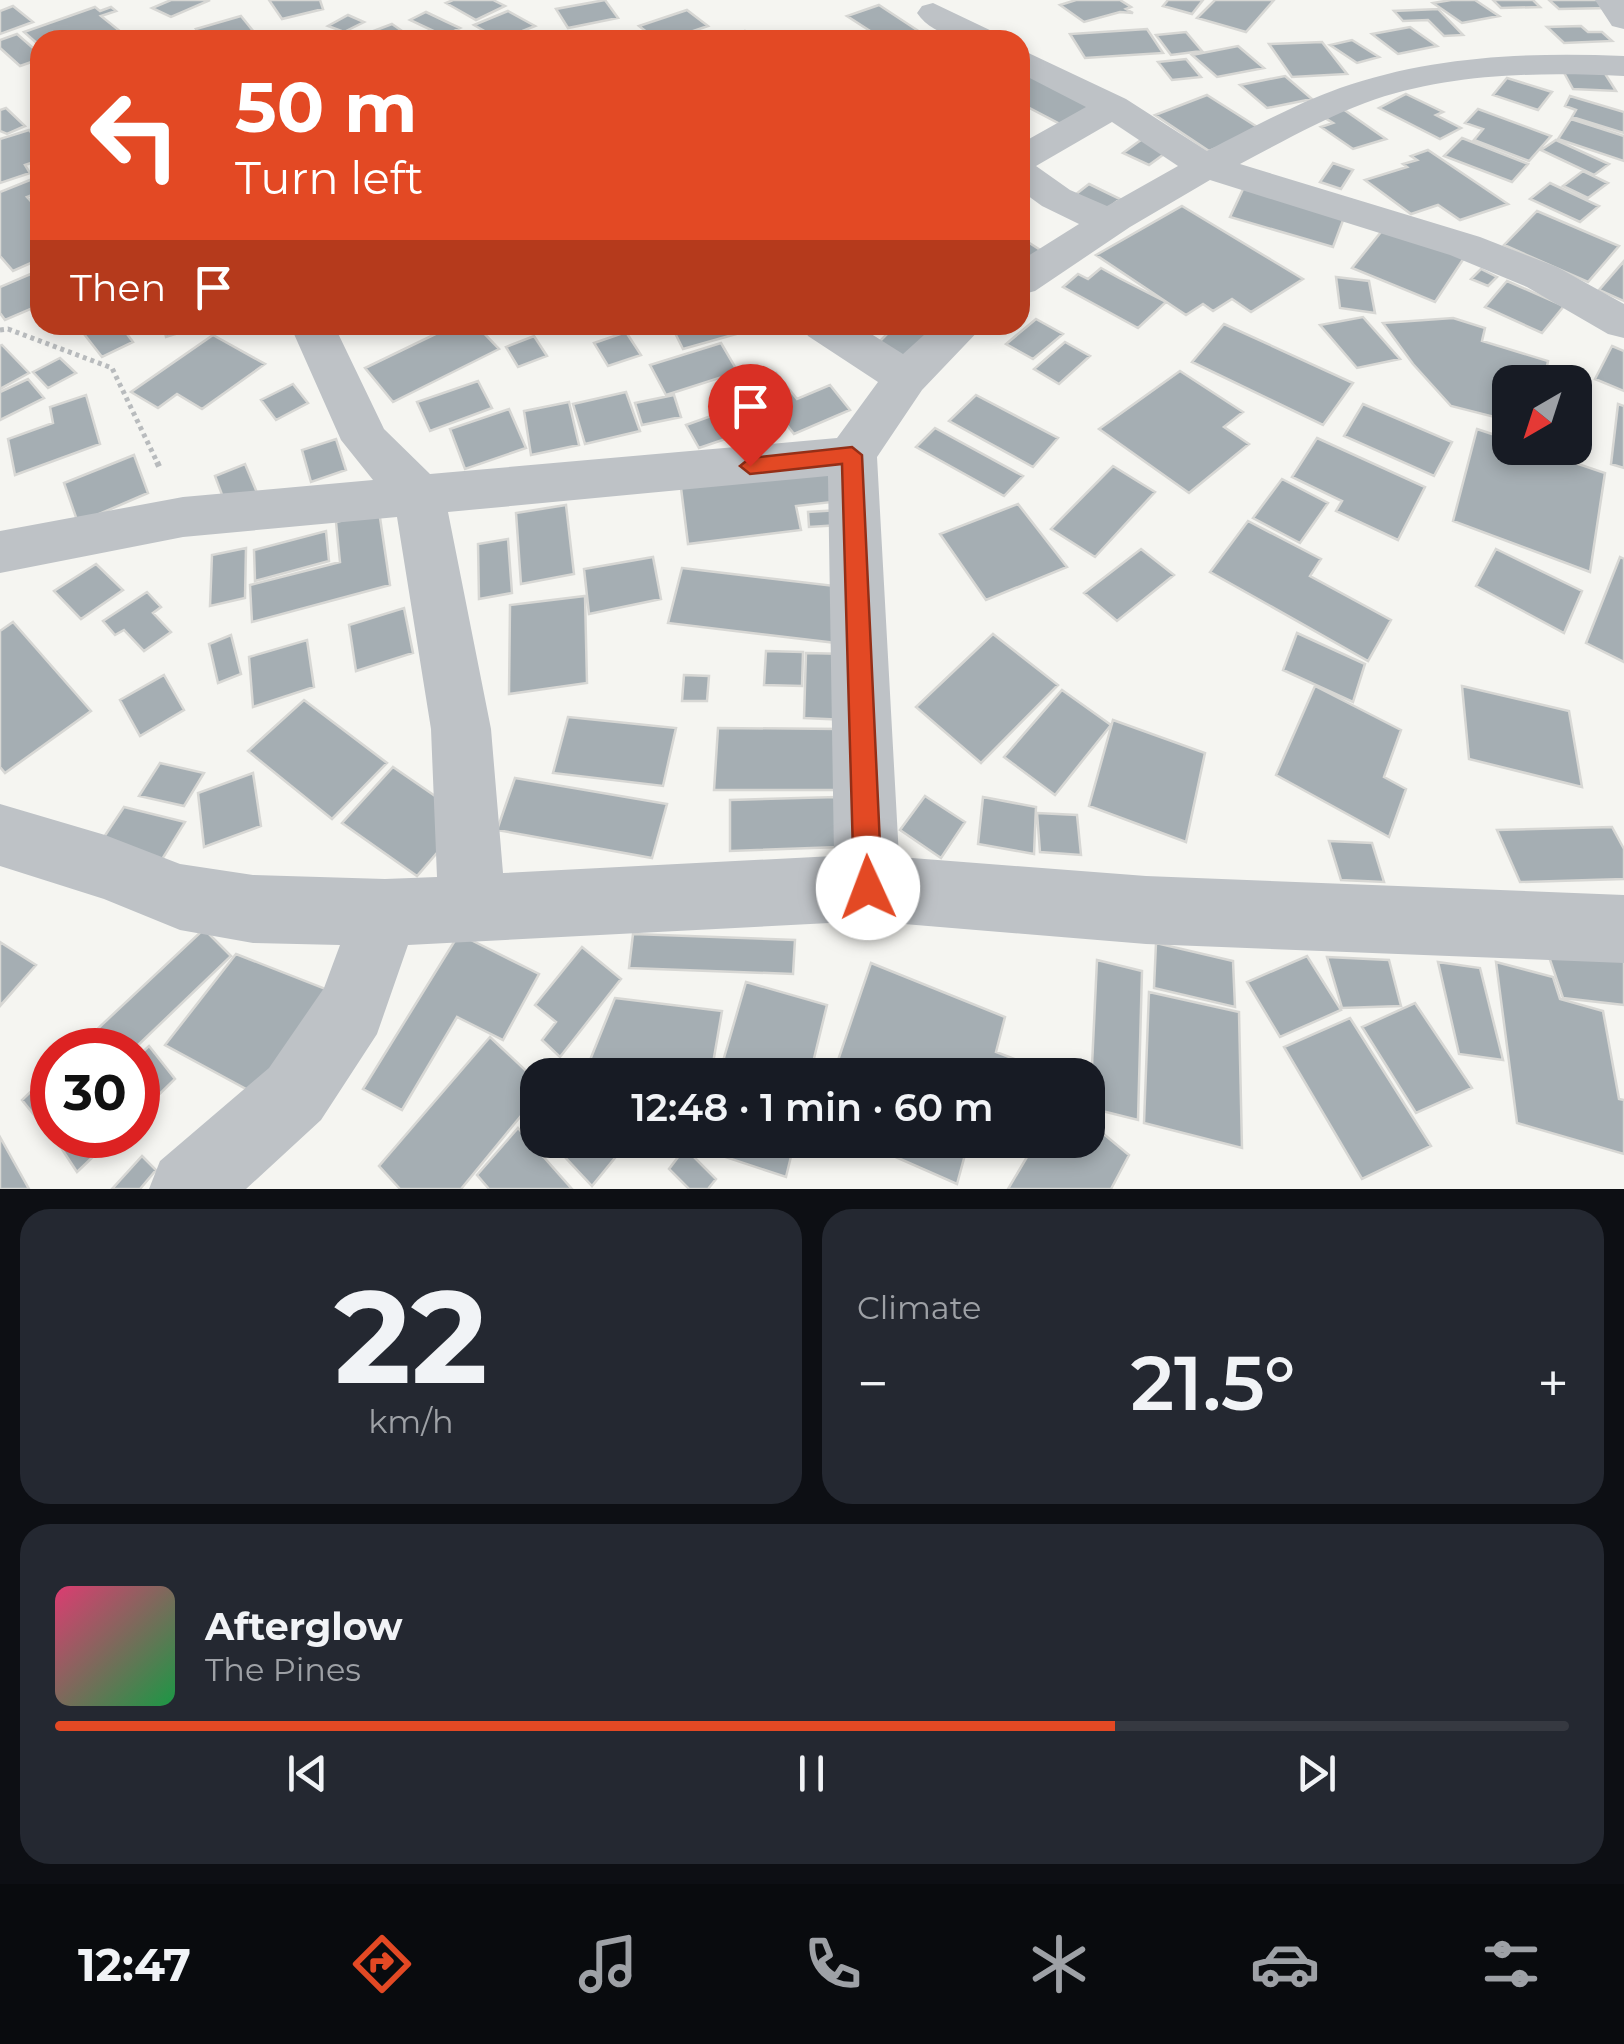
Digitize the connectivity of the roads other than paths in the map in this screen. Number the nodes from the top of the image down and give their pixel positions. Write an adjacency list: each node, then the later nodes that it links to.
1 (1610, 0): 3 (street)
2 (933, 14): 4 (street)
3 (1624, 19)
4 (964, 30)
5 (1030, 64): 7 (street)
6 (1624, 66): 9 (street)
7 (1112, 108): 8 (street); 9 (street)
8 (1030, 153)
9 (1202, 165): 11 (street); 13 (street)
10 (1030, 179): 11 (street)
11 (1106, 221): 12 (street)
12 (1030, 274)
13 (1624, 323)
14 (317, 335): 19 (street)
15 (839, 335): 17 (street)
16 (951, 335): 17 (street)
17 (906, 378): 18 (street)
18 (852, 455): 19 (street); 22 (street)
19 (419, 496): 20 (street); 23 (street)
20 (0, 552)
21 (0, 836): 24 (street)
22 (868, 888): 23 (street); 25 (street)
23 (472, 907): 24 (street)
24 (385, 913): 26 (street)
25 (1624, 929)
26 (188, 1189)

